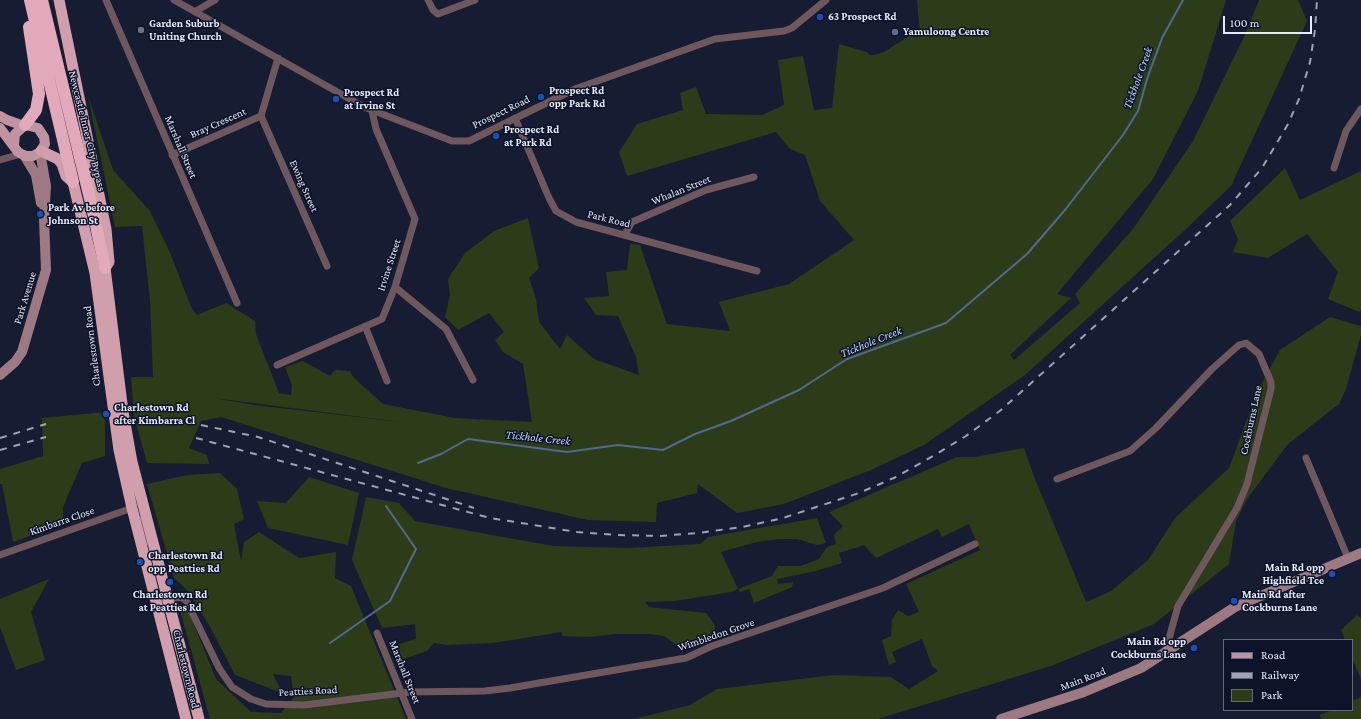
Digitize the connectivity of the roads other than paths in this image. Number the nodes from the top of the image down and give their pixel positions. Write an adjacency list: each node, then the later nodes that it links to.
1 (24, 0): 18 (highway)
2 (30, 0): 26 (highway)
3 (42, 0): 30 (highway, Newcastle Inner City Bypass)
4 (59, 0): 30 (highway, Charlestown Road)
5 (106, 0): 22 (street, Marshall Street)
6 (174, 0): 11 (street, Prospect Road)
7 (215, 0): 11 (street)
8 (428, 0): 9 (street)
9 (475, 0)
10 (826, 0): 17 (street, Prospect Road)
11 (196, 11): 12 (street, Prospect Road)
12 (278, 58): 14 (street, Prospect Road); 16 (street, Bray Crescent)
13 (1361, 109): 24 (street)
14 (372, 111): 17 (street, Prospect Road); 32 (street, Irvine Street)
15 (0, 116): 18 (main road)
16 (261, 116): 22 (street, Bray Crescent); 29 (street, Ewing Street)
17 (515, 118): 28 (street, Park Road)
18 (25, 125): 20 (main road); 21 (main road)
19 (0, 128): 20 (main road)
20 (18, 150): 21 (main road); 23 (street); 27 (main road, Park Avenue)
21 (41, 151): 26 (highway, Charlestown Road); 27 (main road, Park Avenue)
22 (172, 154): 33 (street, Marshall Street)
23 (0, 160)
24 (1334, 168)
25 (754, 177): 28 (street, Whalan Street)
26 (73, 182): 42 (highway, Charlestown Road)
27 (44, 219): 36 (main road, Park Avenue)
28 (625, 234): 31 (street, Park Road)
29 (327, 266)
30 (105, 268): 40 (highway, Charlestown Road)
31 (757, 271)
32 (395, 287): 34 (street, Irvine Street); 37 (street)
33 (237, 303)
34 (365, 326): 35 (street, Irvine Street); 38 (street)
35 (277, 365)
36 (0, 375)
37 (473, 380)
38 (387, 381)
39 (1306, 458): 47 (street)
40 (132, 462): 42 (street, Charlestown Road); 44 (highway, Charlestown Road)
41 (1057, 479): 51 (street, Cockburns Lane)
42 (132, 508): 44 (street, Charlestown Road); 46 (street, Kimbarra Close); 49 (highway, Charlestown Road)
43 (976, 544): 52 (street, Wimbledon Grove)
44 (155, 550): 48 (highway, Charlestown Road)
45 (1361, 552): 47 (main road, Main Road)
46 (0, 555)
47 (1348, 558): 51 (main road, Main Road)
48 (168, 600): 49 (street, Peatties Road); 52 (street, Peatties Road); 54 (highway, Charlestown Road)
49 (156, 603): 53 (highway, Charlestown Road)
50 (377, 633): 52 (street, Marshall Street)
51 (1164, 654): 56 (main road, Main Road)
52 (401, 694): 55 (street, Marshall Street)
53 (186, 719)
54 (199, 719)
55 (412, 719)
56 (1001, 719)

